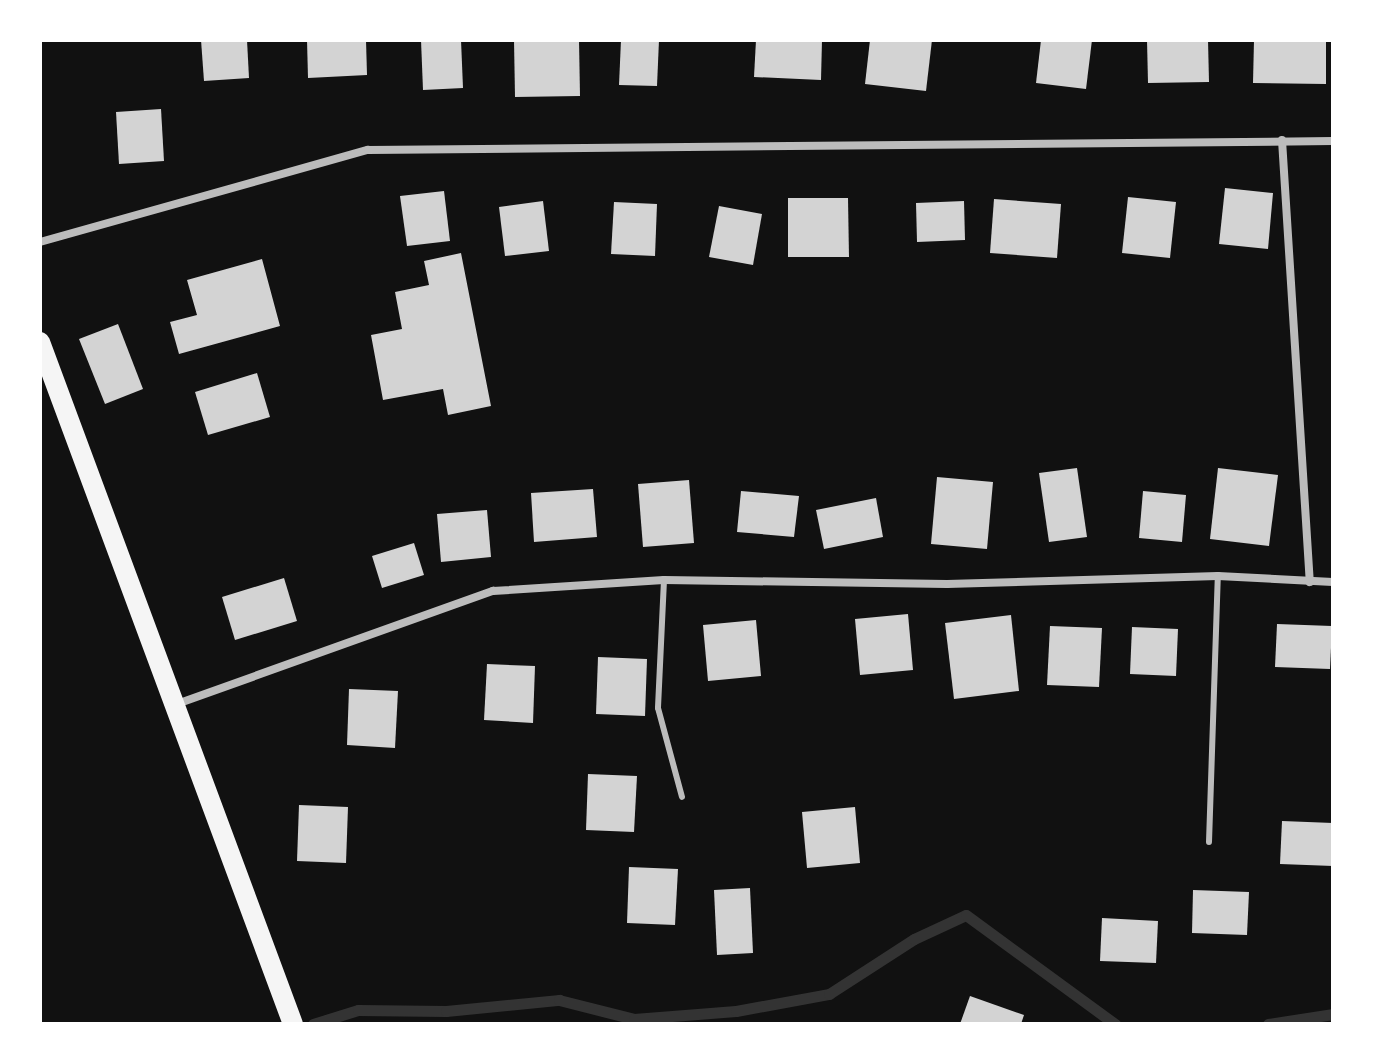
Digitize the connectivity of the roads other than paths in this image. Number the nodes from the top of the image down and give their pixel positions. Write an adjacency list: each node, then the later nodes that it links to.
1 (1282, 140): 2 (street); 3 (street); 7 (street)
2 (1333, 141)
3 (40, 242)
4 (40, 342): 9 (main road)
5 (1218, 576): 6 (street); 7 (street); 11 (lane)
6 (664, 580): 9 (street); 10 (lane)
7 (1310, 582): 8 (street)
8 (1333, 582)
9 (171, 706): 12 (main road)
10 (682, 797)
11 (1209, 842)
12 (293, 1024)

